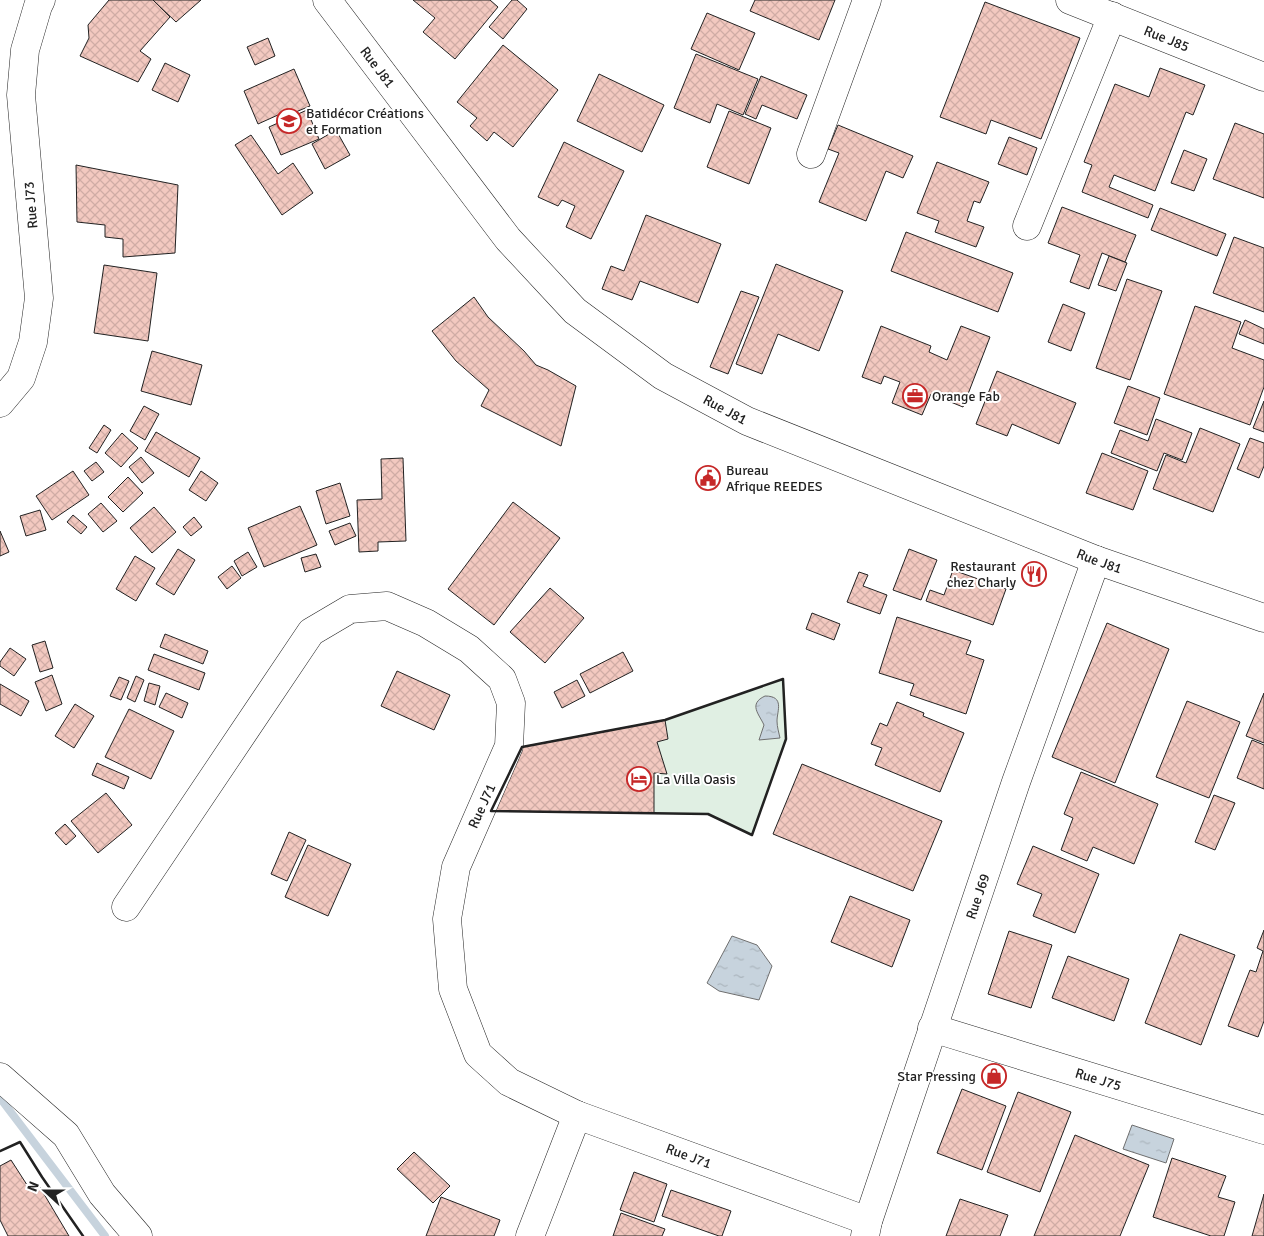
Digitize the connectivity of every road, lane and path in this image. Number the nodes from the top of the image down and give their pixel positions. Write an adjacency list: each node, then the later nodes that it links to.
1 (42, 0): 9 (street, Rue J73)
2 (327, 0): 10 (street, Rue J81)
3 (867, 0): 7 (street)
4 (1070, 0): 5 (street, Rue J85)
5 (1112, 16): 6 (street, Rue J85); 8 (street)
6 (1264, 77)
7 (811, 154)
8 (1027, 226)
9 (0, 403)
10 (1096, 560): 11 (street, Rue J81); 13 (street, Rue J69)
11 (1263, 614)
12 (126, 907): 15 (street, Rue J71)
13 (932, 1028): 16 (street, Rue J75); 17 (street, Rue J69)
14 (0, 1077): 18 (street)
15 (577, 1115): 17 (street, Rue J71); 19 (street)
16 (1264, 1130)
17 (866, 1229)
18 (138, 1236)
19 (530, 1236)

